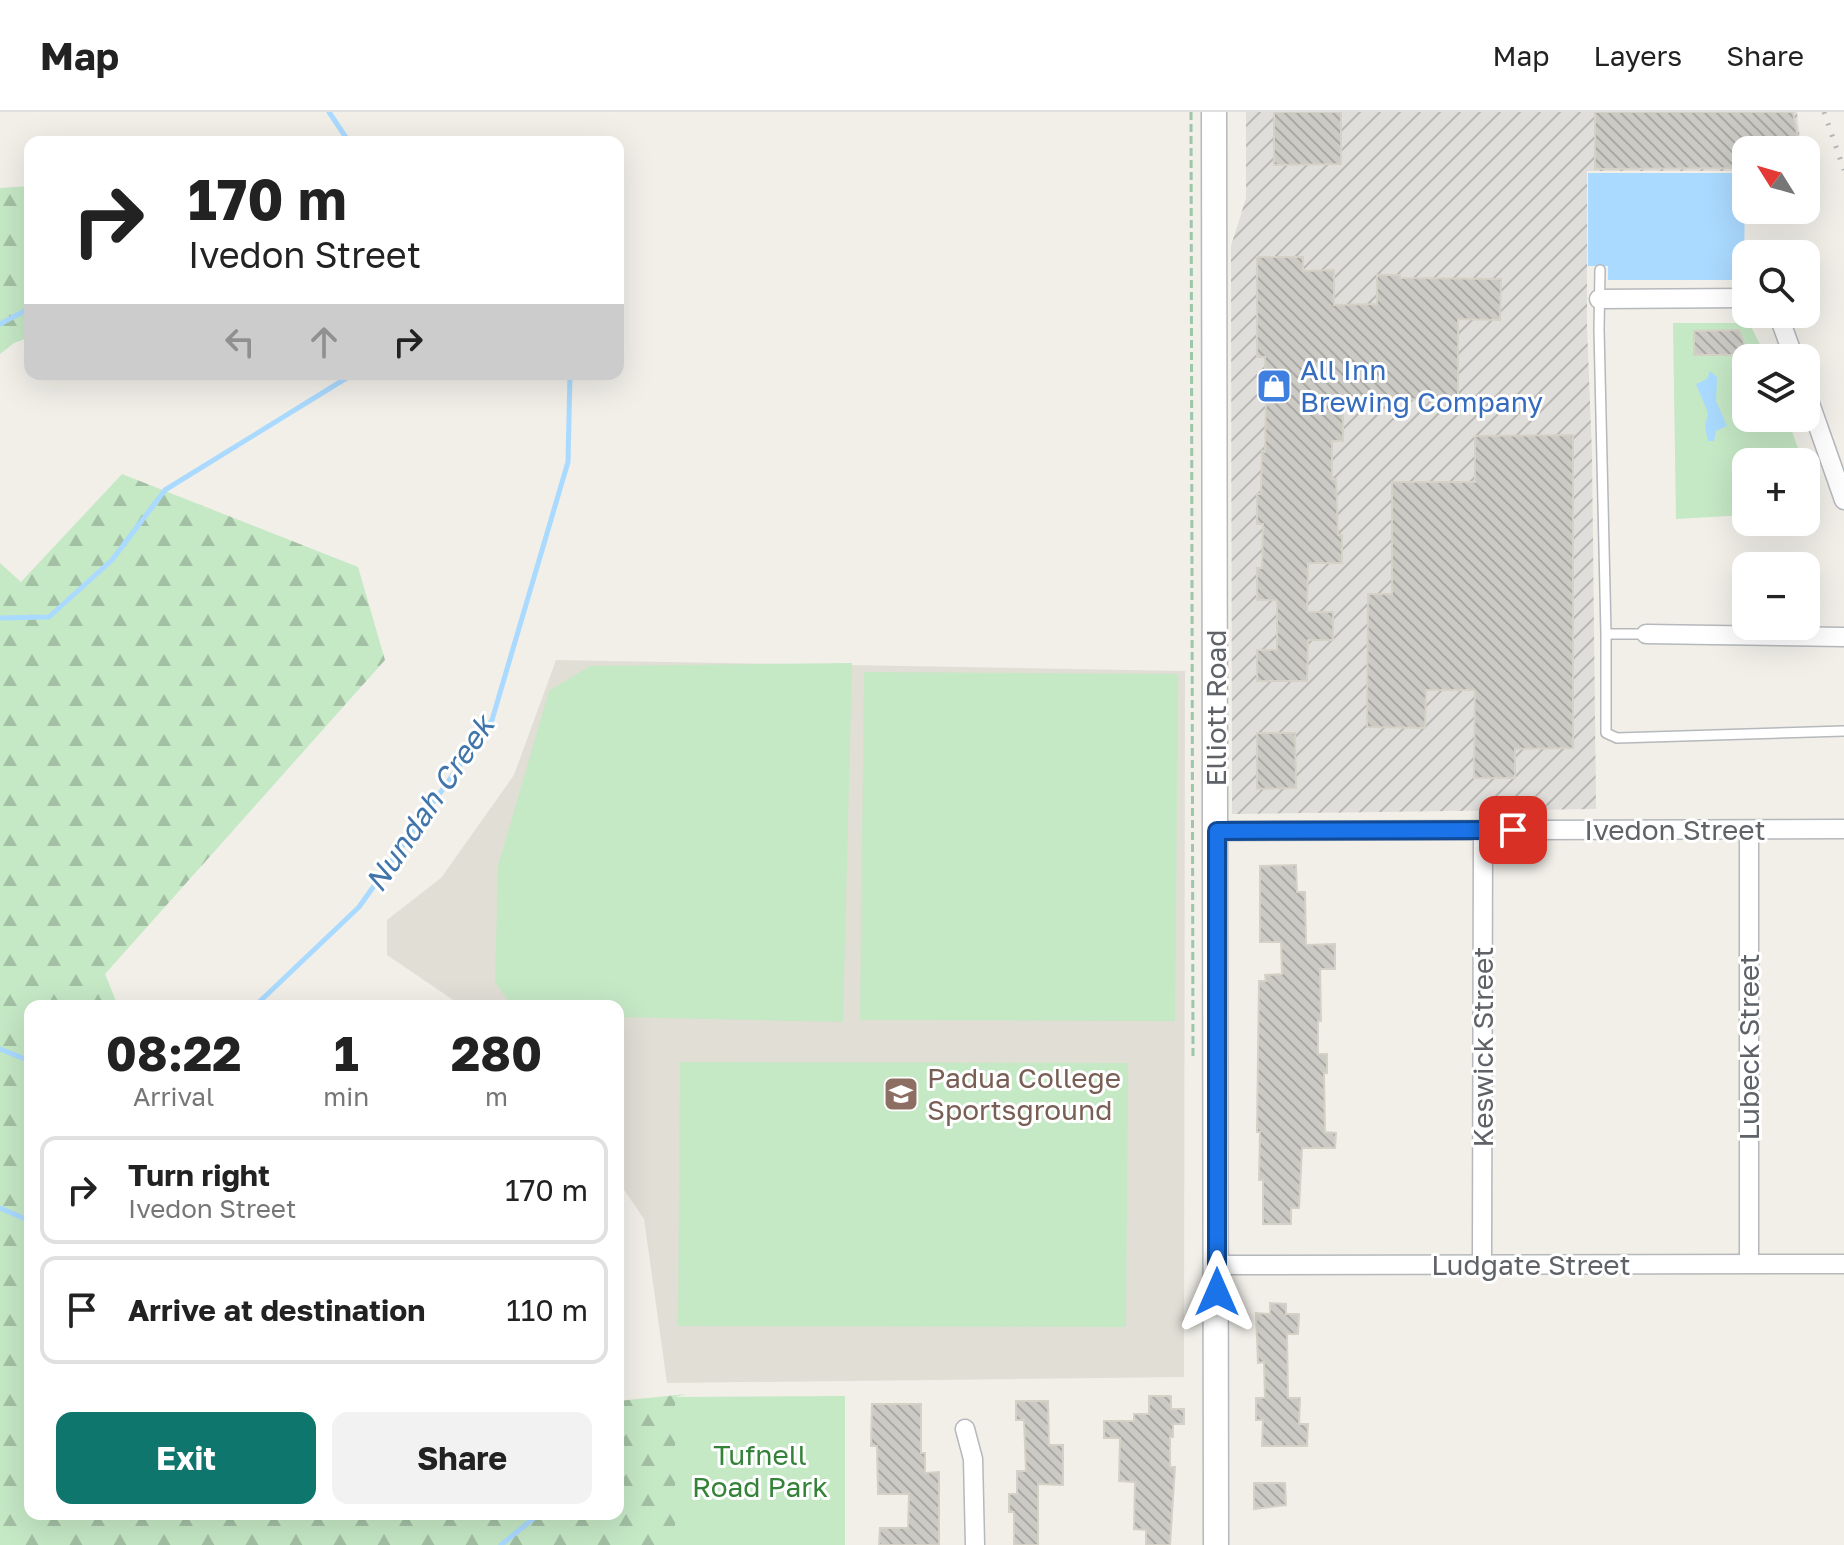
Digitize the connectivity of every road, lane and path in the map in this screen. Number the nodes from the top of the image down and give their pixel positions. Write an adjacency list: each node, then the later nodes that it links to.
1 (1191, 112): 16 (path)
2 (1214, 112): 15 (street, Elliott Road)
3 (1600, 270): 5 (lane)
4 (1732, 298): 5 (street)
5 (1599, 299): 8 (lane)
6 (1820, 432): 7 (street)
7 (1844, 500)
8 (1606, 634): 9 (lane); 11 (lane)
9 (1646, 634): 10 (street)
10 (1844, 637)
11 (1844, 731)
12 (1844, 829): 14 (street, Ivedon Street)
13 (1483, 830): 14 (street, Ivedon Street); 15 (street, Ivedon Street); 20 (street, Keswick Street)
14 (1749, 830): 17 (street, Lubeck Street)
15 (1217, 831): 19 (street, Elliott Road)
16 (1193, 1065)
17 (1749, 1264): 18 (street, Ludgate Street); 20 (street, Ludgate Street)
18 (1844, 1264)
19 (1217, 1265): 20 (street, Ludgate Street); 23 (street, Elliott Road)
20 (1482, 1265)
21 (965, 1429): 22 (street)
22 (975, 1545)
23 (1216, 1545)

